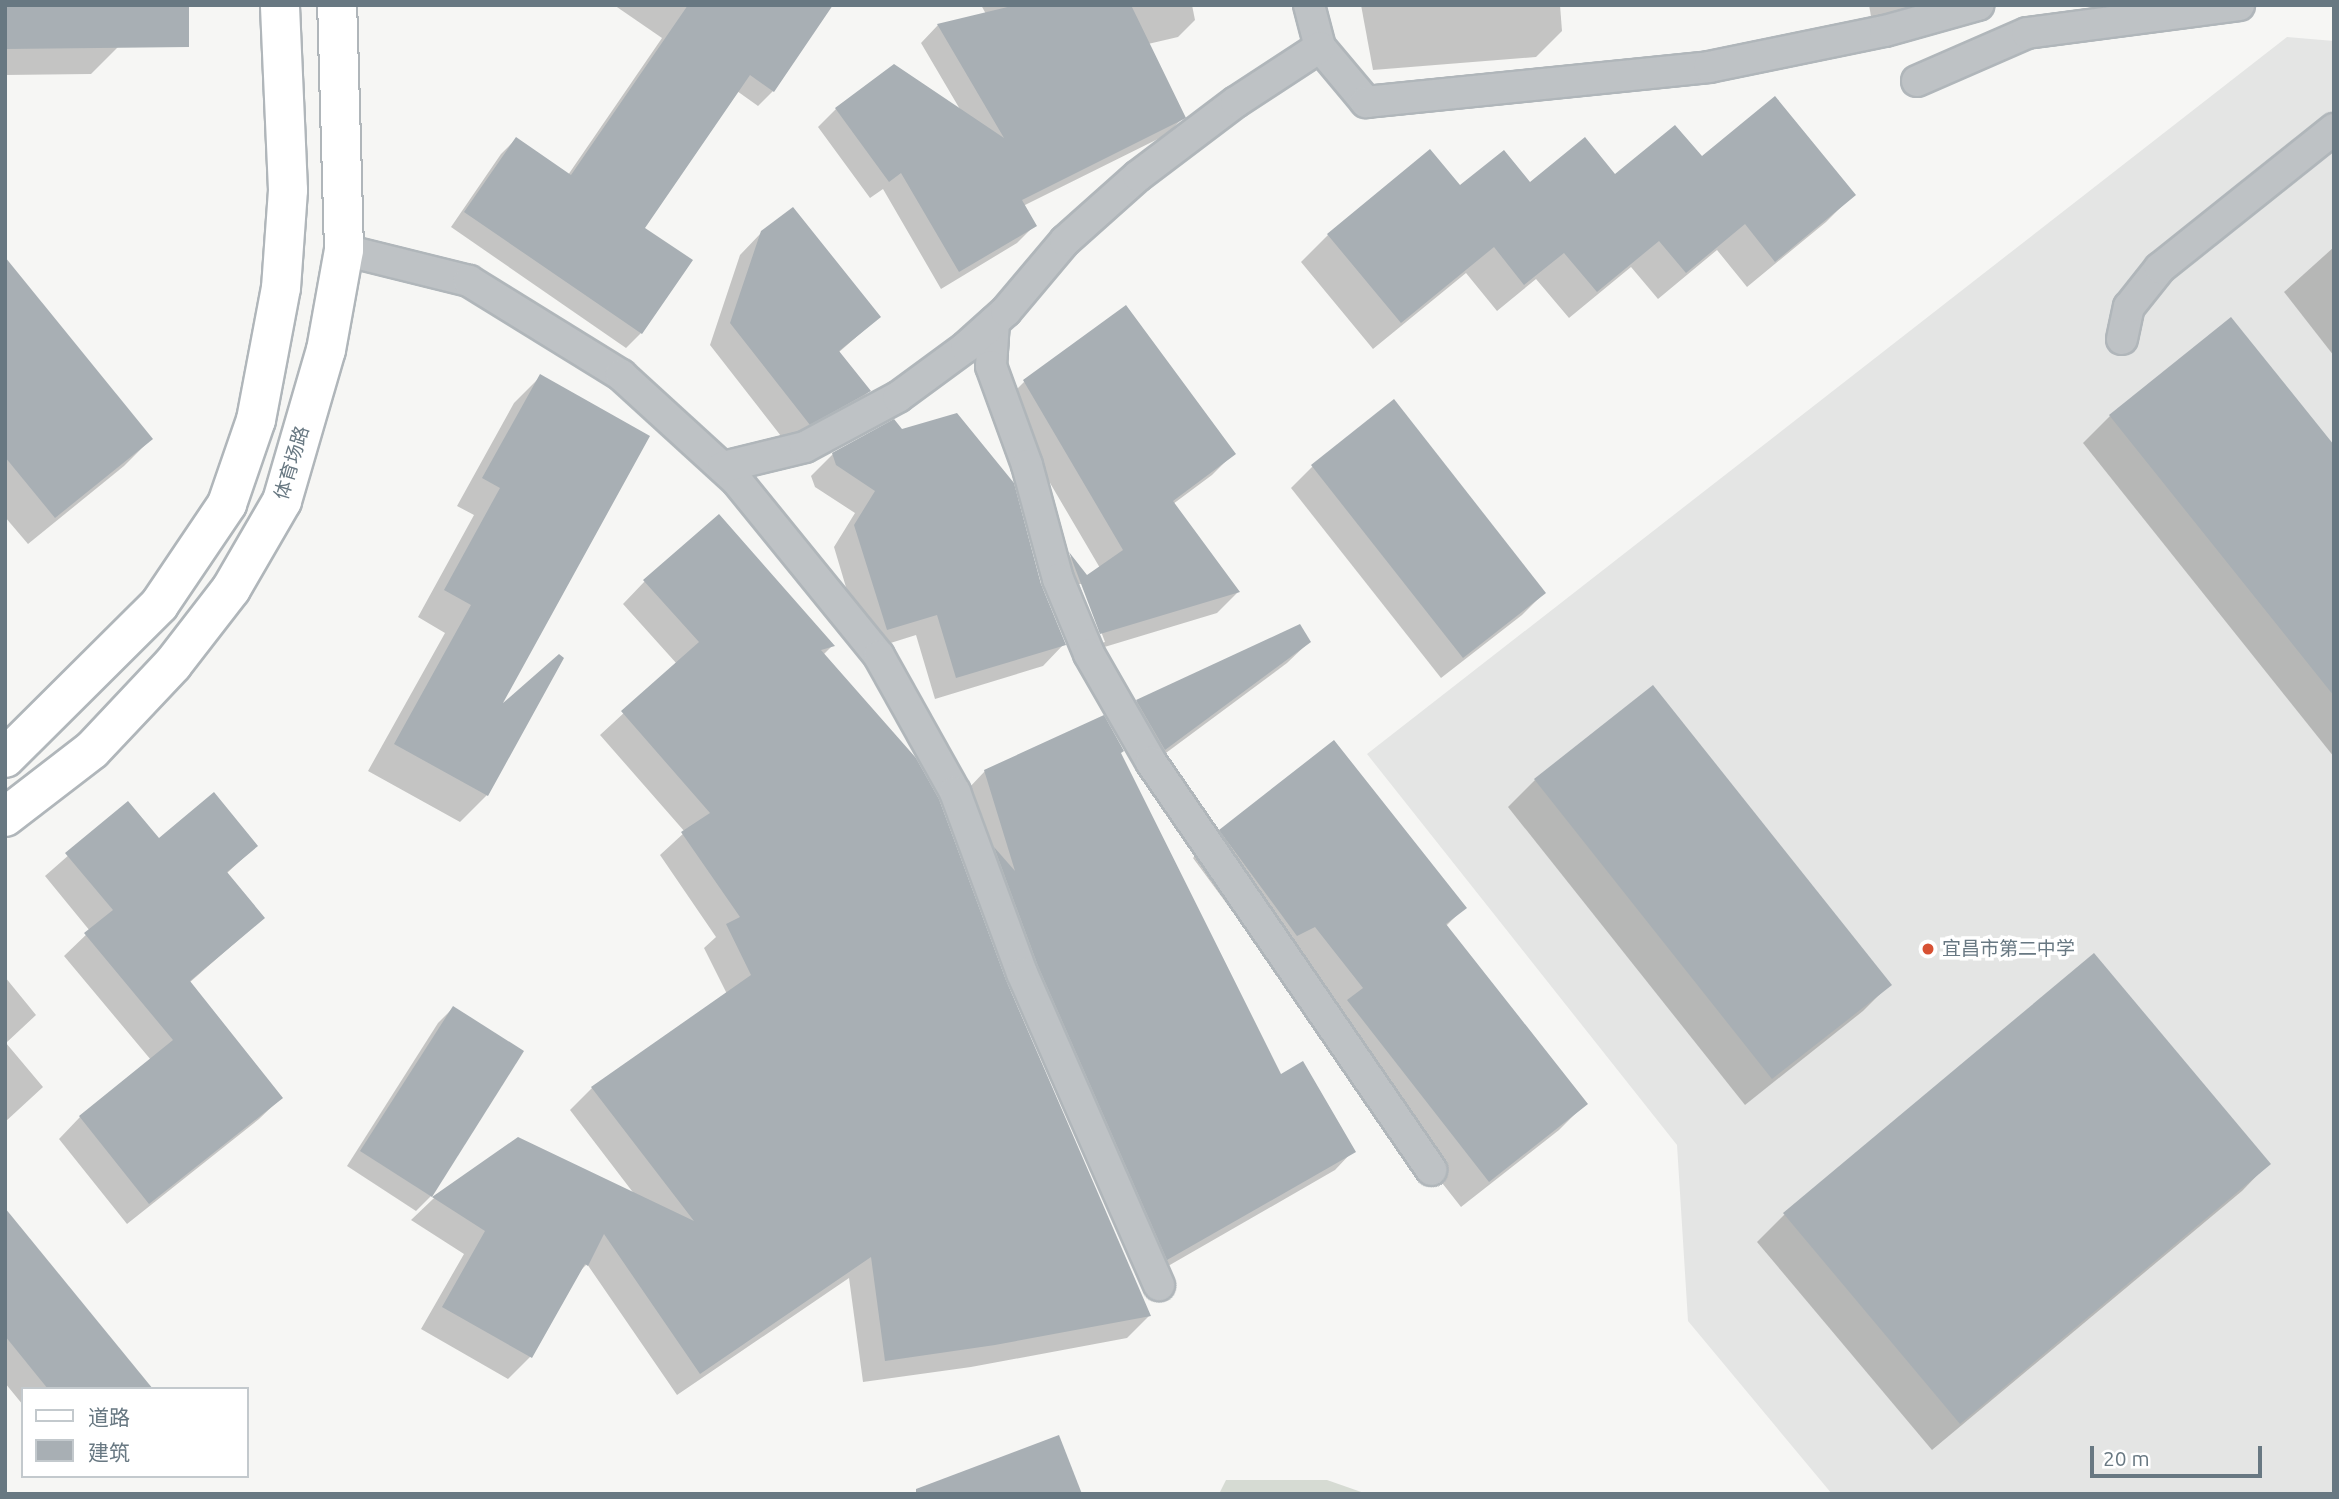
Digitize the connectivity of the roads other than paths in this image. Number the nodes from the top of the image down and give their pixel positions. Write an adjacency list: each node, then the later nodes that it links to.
1 (280, 5): 13 (main road)
2 (337, 5): 9 (main road, 体育场路)
3 (1309, 5): 6 (lane)
4 (1978, 5): 6 (lane)
5 (2239, 5): 7 (lane)
6 (1320, 47): 10 (lane)
7 (1917, 81)
8 (2334, 129): 11 (lane)
9 (344, 250): 12 (lane); 14 (main road, 体育场路)
10 (994, 322): 12 (lane); 15 (lane)
11 (2122, 339)
12 (723, 467): 16 (lane)
13 (5, 758)
14 (5, 817)
15 (1431, 1170)
16 (1159, 1285)

